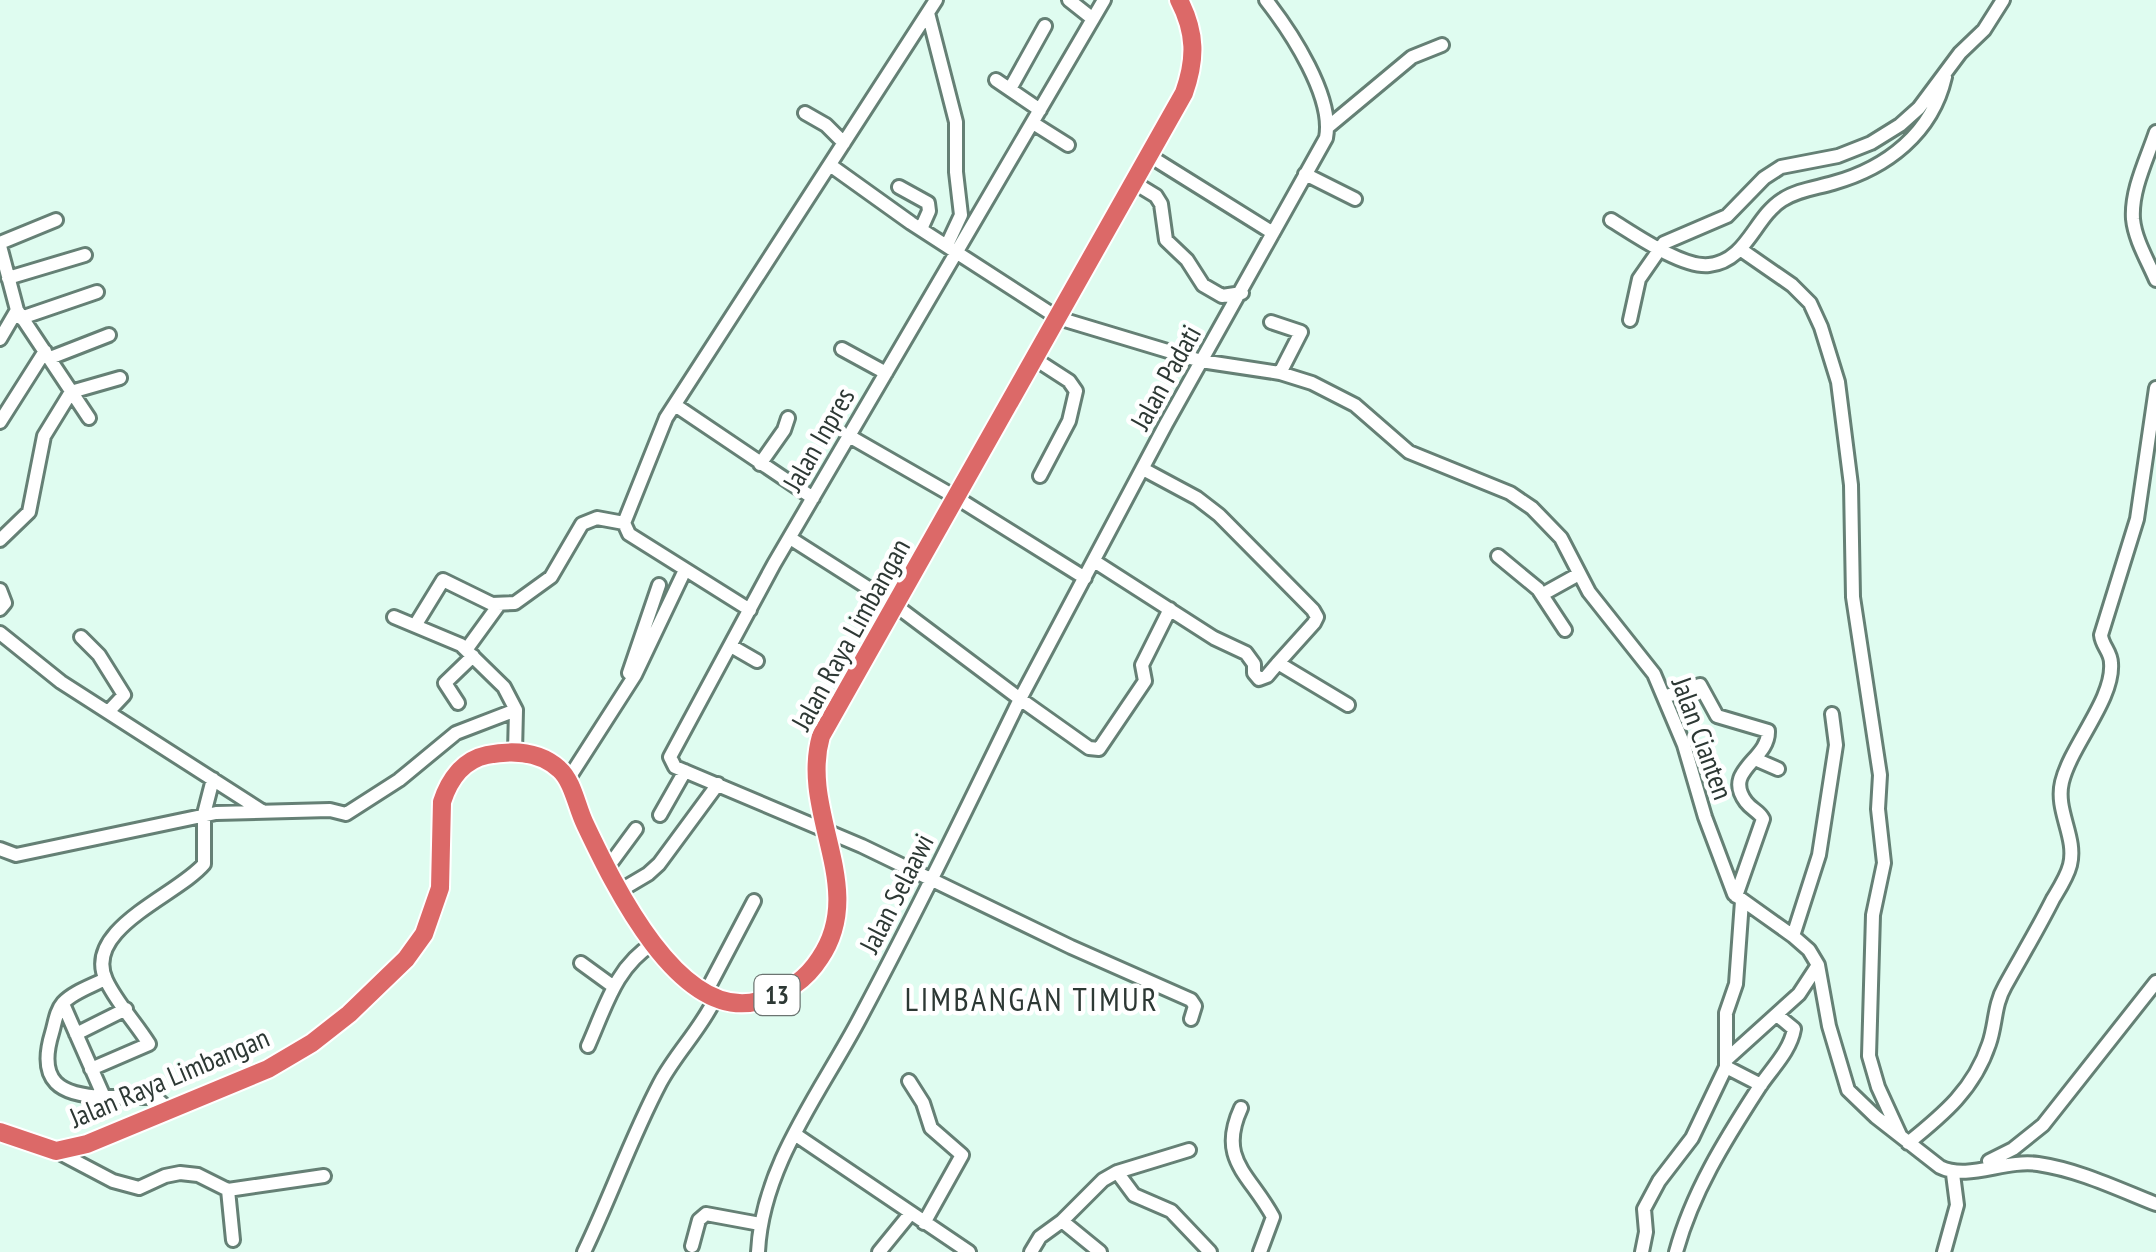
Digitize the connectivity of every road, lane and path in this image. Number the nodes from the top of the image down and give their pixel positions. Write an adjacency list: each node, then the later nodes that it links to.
1 (1069, 0): 7 (street)
2 (1104, 0): 7 (street, Jalan Inpres)
3 (1179, 0): 19 (highway, Jalan Raya Limbangan / 13)
4 (1266, 0): 15 (street)
5 (2003, 0): 10 (street)
6 (931, 7): 17 (street); 30 (street)
7 (1093, 19): 14 (street, Jalan Inpres)
8 (1045, 26): 12 (street)
9 (1442, 44): 15 (street)
10 (1945, 70): 31 (street); 32 (street)
11 (996, 80): 12 (street)
12 (1010, 89): 14 (street)
13 (805, 114): 17 (street)
14 (1036, 116): 18 (street); 30 (street, Jalan Inpres)
15 (1328, 127): 21 (street, Jalan Padati)
16 (2156, 132): 35 (street)
17 (844, 143): 20 (street)
18 (1068, 145)
19 (1148, 155): 22 (highway, Jalan Raya Limbangan / 13); 28 (street)
20 (830, 165): 27 (street, Jalan Cianten); 53 (street)
21 (1305, 174): 24 (street); 28 (street, Jalan Padati)
22 (1133, 182): 37 (street); 39 (highway, Jalan Raya Limbangan / 13)
23 (898, 187): 27 (street)
24 (1354, 199)
25 (56, 220): 29 (street)
26 (1611, 220): 31 (street)
27 (921, 229): 30 (street, Jalan Cianten)
28 (1273, 233): 37 (street, Jalan Padati)
29 (0, 245): 34 (street)
30 (952, 248): 39 (street, Jalan Cianten); 48 (street, Jalan Inpres)
31 (1659, 248): 32 (street); 40 (street)
32 (1740, 250): 137 (street)
33 (85, 255): 34 (street)
34 (4, 272): 38 (street)
35 (2156, 280)
36 (98, 292): 38 (street)
37 (1242, 293): 47 (street, Jalan Padati)
38 (19, 314): 43 (street); 45 (street)
39 (1058, 318): 46 (highway, Jalan Raya Limbangan / 13); 47 (street, Jalan Cianten)
40 (1630, 320)
41 (1271, 322): 49 (street)
42 (109, 335): 45 (street)
43 (0, 339)
44 (842, 349): 48 (street)
45 (47, 355): 52 (street); 56 (street)
46 (1034, 359): 60 (street); 62 (highway, Jalan Raya Limbangan / 13)
47 (1201, 361): 49 (street, Jalan Cianten); 59 (street, Jalan Padati)
48 (886, 373): 57 (street, Jalan Inpres)
49 (1280, 373): 69 (street, Jalan Cianten)
50 (120, 378): 52 (street)
51 (2156, 388): 137 (street)
52 (71, 392): 54 (street); 65 (street)
53 (675, 405): 58 (street); 63 (street)
54 (89, 418)
55 (788, 418): 58 (street)
56 (0, 422)
57 (849, 436): 61 (street, Jalan Inpres); 62 (street)
58 (760, 464): 61 (street)
59 (1144, 469): 67 (street, Jalan Padati); 87 (street)
60 (1040, 476)
61 (813, 498): 64 (street, Jalan Inpres)
62 (957, 498): 70 (street); 74 (highway, Jalan Raya Limbangan / 13)
63 (624, 523): 68 (street); 75 (street)
64 (790, 538): 74 (street); 78 (street, Jalan Inpres)
65 (0, 540)
66 (1498, 556): 73 (street)
67 (1094, 560): 70 (street, Jalan Padati); 77 (street)
68 (685, 570): 78 (street); 88 (street)
69 (1580, 574): 73 (street); 89 (street, Jalan Cianten)
70 (1085, 578): 90 (street, Jalan Padati)
71 (659, 586): 88 (street)
72 (0, 590): 76 (street)
73 (1543, 594): 81 (street)
74 (896, 605): 90 (street); 107 (highway, Jalan Raya Limbangan / 13)
75 (498, 606): 80 (street); 85 (street)
76 (0, 608)
77 (1170, 609): 87 (street); 90 (street)
78 (750, 610): 84 (street, Jalan Inpres)
79 (394, 617): 80 (street)
80 (416, 624): 85 (street)
81 (1565, 630)
82 (0, 633): 94 (street)
83 (81, 637): 94 (street)
84 (730, 646): 86 (street); 99 (street, Jalan Inpres)
85 (470, 653): 91 (street); 93 (street)
86 (757, 661)
87 (1278, 664): 92 (street)
88 (627, 684): 101 (street)
89 (1664, 697): 97 (street); 112 (street, Jalan Cianten)
90 (1020, 699): 110 (street, Jalan Selaawi)
91 (458, 702)
92 (1348, 705)
93 (516, 710): 96 (street); 103 (street)
94 (109, 711): 100 (street)
95 (1832, 714): 114 (street)
96 (515, 752): 101 (highway); 134 (highway, Jalan Raya Limbangan)
97 (1756, 760): 98 (street); 112 (street)
98 (1778, 769)
99 (685, 772): 102 (street); 105 (street)
100 (213, 778): 103 (street); 104 (street)
101 (567, 780): 109 (highway)
102 (718, 784): 107 (street); 111 (street)
103 (262, 810): 104 (street)
104 (204, 814): 108 (street); 118 (street)
105 (660, 815)
106 (636, 828): 109 (street)
107 (825, 829): 110 (street); 121 (highway, Jalan Raya Limbangan / 13)
108 (0, 849)
109 (608, 867): 111 (highway)
110 (931, 880): 125 (street); 136 (street, Jalan Selaawi)
111 (620, 890): 115 (highway)
112 (1739, 898): 114 (street); 128 (street)
113 (754, 901): 121 (street)
114 (1793, 936): 117 (street)
115 (652, 944): 120 (street); 121 (highway)
116 (581, 964): 120 (street)
117 (1818, 965): 124 (street); 137 (street)
118 (105, 979): 122 (street); 123 (street)
119 (2156, 982): 141 (street)
120 (614, 987): 127 (street)
121 (710, 996): 153 (street)
122 (63, 1004): 126 (street); 132 (street)
123 (126, 1009): 126 (street); 129 (street)
124 (1777, 1015): 128 (street); 131 (street)
125 (1191, 1019)
126 (76, 1034): 129 (street)
127 (588, 1046)
128 (1726, 1063): 131 (street); 160 (street)
129 (90, 1068): 132 (street)
130 (909, 1081): 148 (street)
131 (1760, 1085): 161 (street)
132 (104, 1097): 134 (street)
133 (1241, 1108): 159 (street)
134 (170, 1111): 139 (highway, Jalan Raya Limbangan)
135 (0, 1132): 139 (highway, Jalan Raya Limbangan)
136 (796, 1135): 146 (street); 149 (street, Jalan Selaawi)
137 (1905, 1140): 142 (street)
138 (1189, 1150): 140 (street)
139 (56, 1151): 144 (street)
140 (1117, 1172): 147 (street); 152 (street)
141 (1969, 1172): 142 (street); 145 (street)
142 (1954, 1174): 162 (street)
143 (324, 1176): 144 (street)
144 (228, 1190): 150 (street)
145 (2156, 1204)
146 (910, 1214): 148 (street); 155 (street)
147 (1062, 1221): 157 (street); 158 (street)
148 (924, 1223): 156 (street)
149 (760, 1224): 151 (street); 154 (street, Jalan Selaawi)
150 (233, 1240)
151 (692, 1246)
152 (1206, 1250)
153 (584, 1252)
154 (758, 1252)
155 (879, 1252)
156 (969, 1252)
157 (1032, 1252)
158 (1100, 1252)
159 (1260, 1252)
160 (1642, 1252)
161 (1676, 1252)
162 (1944, 1252)

